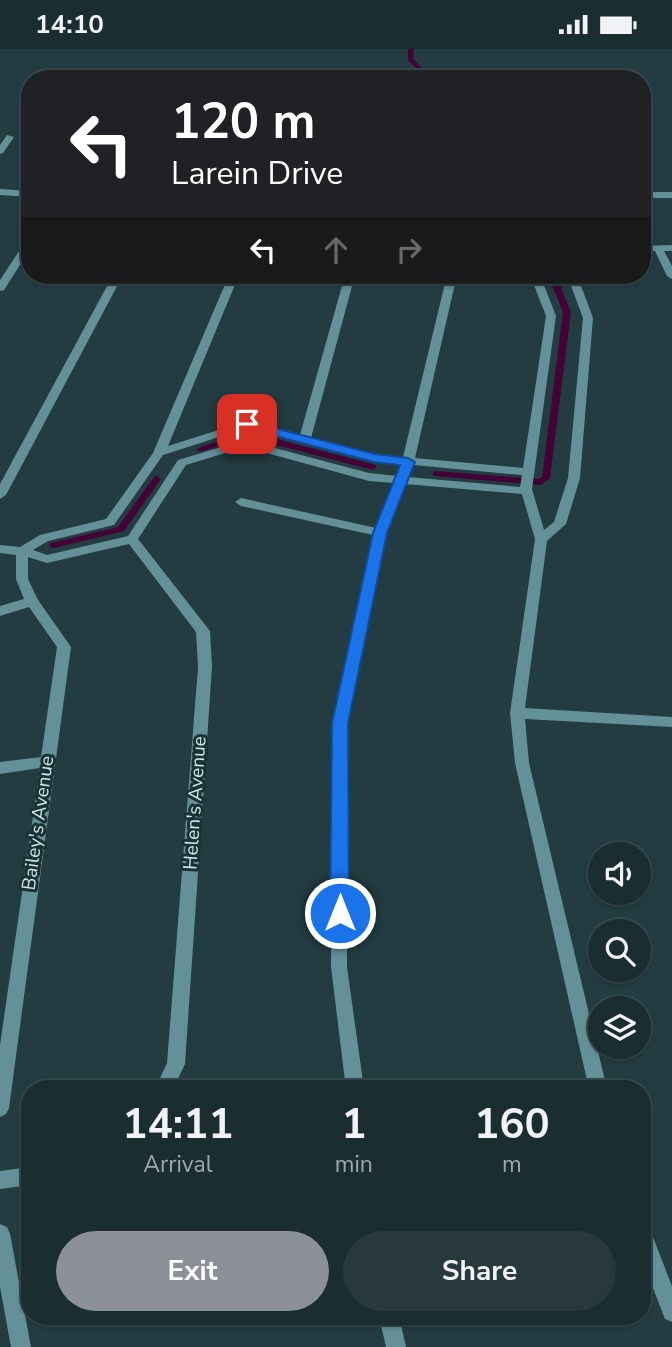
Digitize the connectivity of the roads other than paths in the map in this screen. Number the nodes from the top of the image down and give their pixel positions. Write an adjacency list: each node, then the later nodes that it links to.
1 (10, 137): 2 (street)
2 (0, 151)
3 (0, 192): 4 (street)
4 (21, 193)
5 (651, 195): 6 (street)
6 (672, 195)
7 (651, 248): 8 (street)
8 (658, 248): 9 (street); 11 (street)
9 (672, 248)
10 (21, 255): 18 (street)
11 (672, 277)
12 (113, 284): 25 (street)
13 (230, 284): 20 (street)
14 (347, 284): 19 (street)
15 (450, 284): 21 (street)
16 (539, 284): 22 (street)
17 (575, 284): 29 (street)
18 (0, 288)
19 (304, 440): 20 (street); 21 (street)
20 (159, 453): 31 (street)
21 (408, 462): 22 (street); 23 (street)
22 (528, 472): 24 (street)
23 (400, 480): 24 (street); 27 (street); 28 (street)
24 (526, 490): 29 (street)
25 (0, 495)
26 (241, 502): 27 (street)
27 (380, 533): 39 (street)
28 (132, 539): 31 (street); 38 (street, Helen's Avenue)
29 (541, 539): 34 (street)
30 (0, 549): 31 (street)
31 (22, 551): 32 (street, Bailey's Avenue)
32 (32, 601): 33 (street); 36 (street, Bailey's Avenue)
33 (0, 611)
34 (517, 713): 35 (street); 40 (street)
35 (672, 722)
36 (46, 762): 37 (street); 41 (street, Bailey's Avenue)
37 (0, 768)
38 (168, 1080)
39 (354, 1080)
40 (596, 1080)
41 (0, 1108)
42 (21, 1176): 43 (street)
43 (0, 1180)
44 (0, 1234): 48 (street)
45 (651, 1257): 46 (street)
46 (672, 1312)
47 (391, 1325): 49 (street)
48 (21, 1347)
49 (396, 1347)

